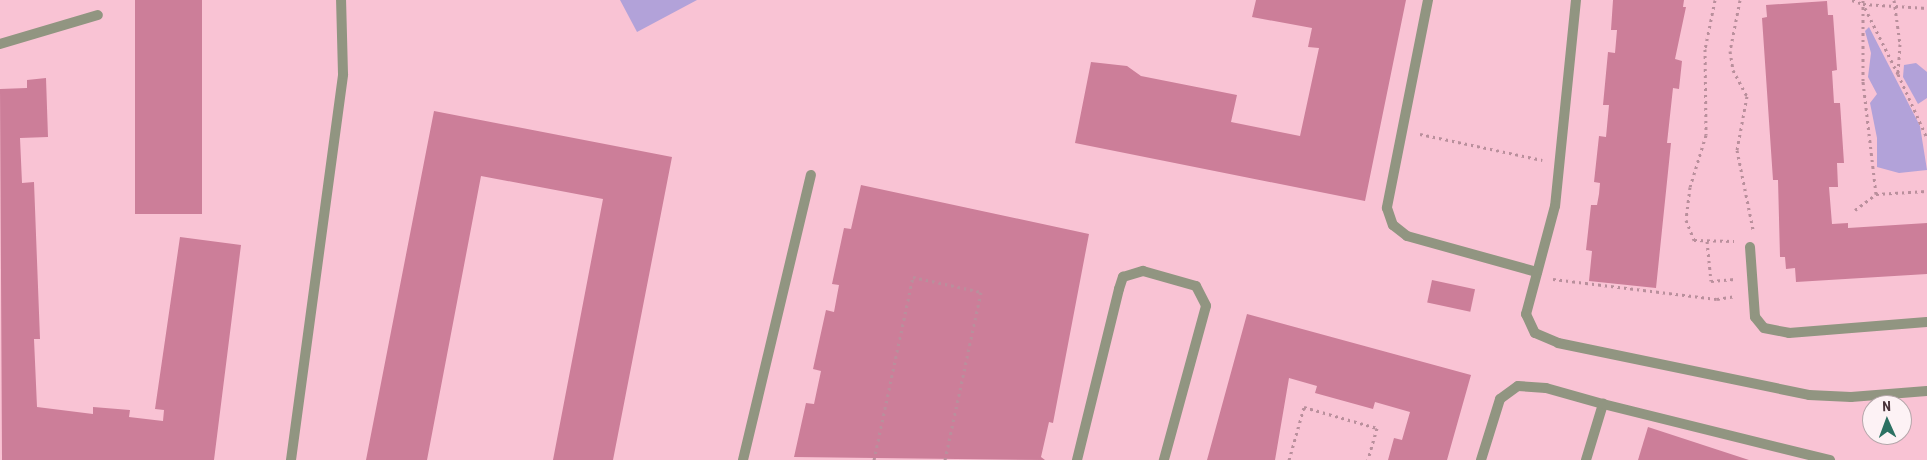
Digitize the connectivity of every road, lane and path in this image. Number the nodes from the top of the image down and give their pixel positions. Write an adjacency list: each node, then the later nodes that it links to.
1 (341, 0): 29 (lane)
2 (1428, 0): 14 (lane)
3 (1576, 0): 23 (lane)
4 (1715, 0): 21 (path)
5 (1740, 0): 22 (path)
6 (1852, 0): 8 (path)
7 (1894, 0): 9 (path)
8 (1863, 2): 9 (path); 13 (path); 19 (path)
9 (1894, 8): 10 (path); 13 (path)
10 (1927, 8)
11 (98, 15): 12 (lane)
12 (0, 44)
13 (1898, 74): 15 (path)
14 (1403, 131): 16 (path); 23 (lane)
15 (1927, 138)
16 (1518, 153)
17 (811, 175): 30 (lane)
18 (1927, 191): 19 (path)
19 (1876, 194): 20 (path)
20 (1856, 210)
21 (1707, 241): 22 (path); 24 (path)
22 (1750, 247): 26 (lane)
23 (1537, 272): 25 (path); 27 (lane)
24 (1740, 278)
25 (1740, 288)
26 (1927, 322)
27 (1927, 391)
28 (1603, 404): 37 (lane); 38 (lane); 39 (lane)
29 (291, 460)
30 (743, 460)
31 (874, 460): 32 (path)
32 (945, 460)
33 (1077, 460): 34 (lane)
34 (1164, 460)
35 (1289, 460): 36 (path)
36 (1368, 460)
37 (1481, 460)
38 (1586, 460)
39 (1830, 460)

